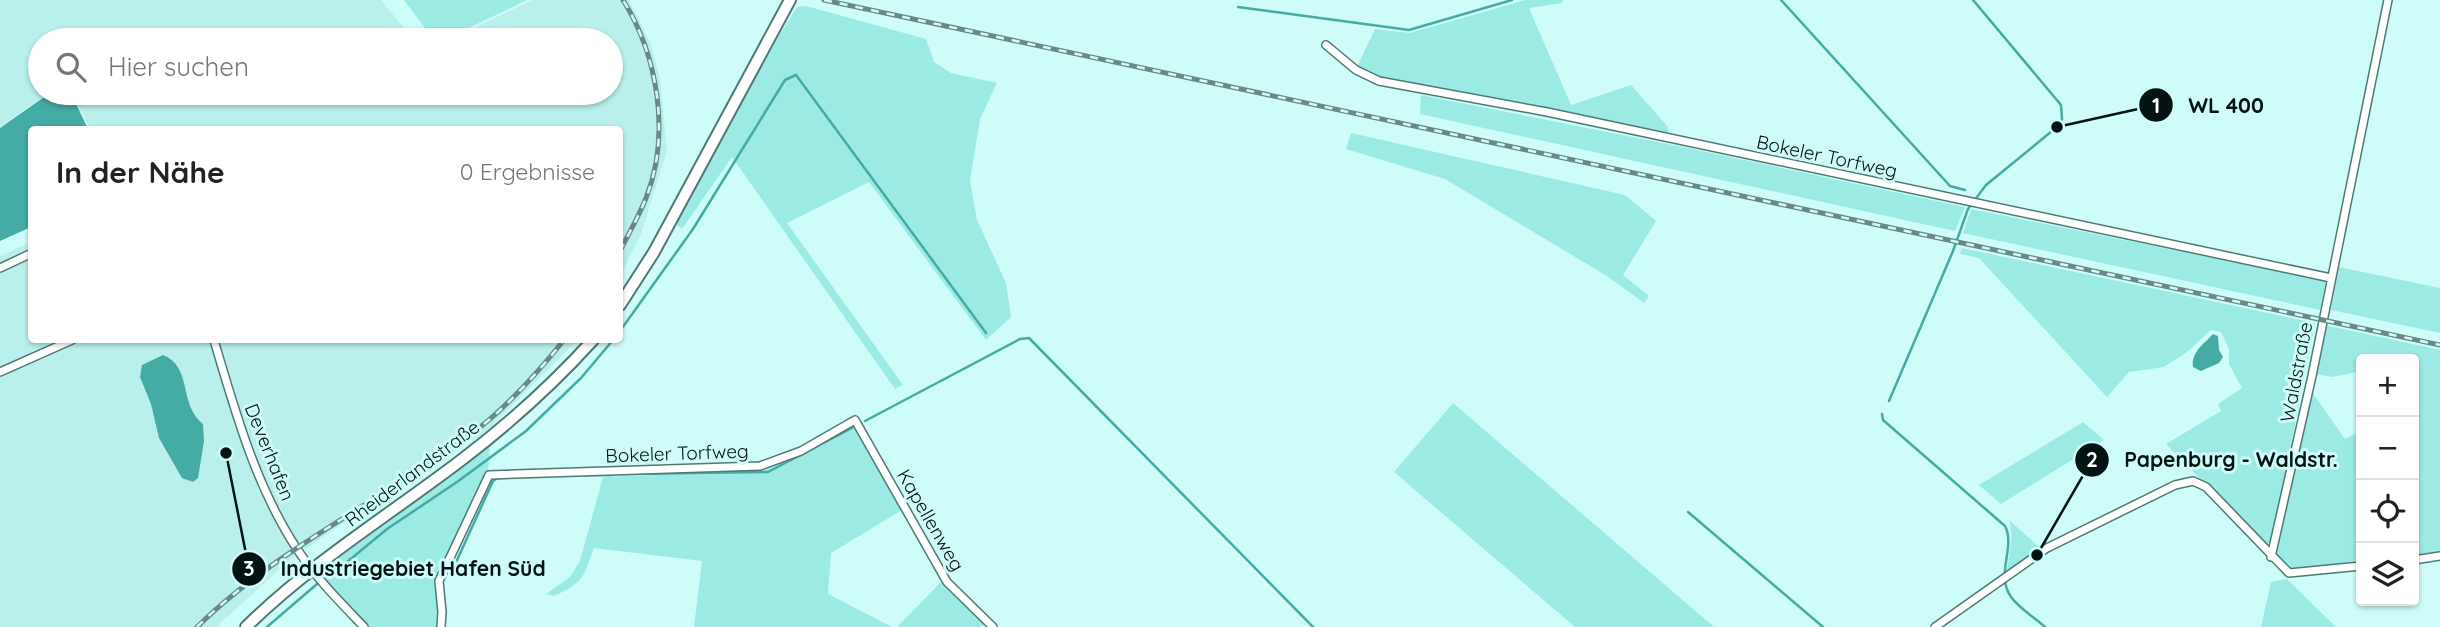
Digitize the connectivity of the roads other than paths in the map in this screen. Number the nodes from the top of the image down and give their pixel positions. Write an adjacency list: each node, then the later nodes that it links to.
1 (2388, 0): 6 (street, Waldstraße)
2 (789, 1): 7 (main road)
3 (1326, 45): 6 (street, Bokeler Torfweg)
4 (28, 255): 5 (street)
5 (0, 268)
6 (2330, 278): 14 (street, Waldstraße)
7 (623, 300)
8 (65, 343): 11 (street)
9 (215, 343): 17 (street, Deverhafen)
10 (590, 343): 17 (main road, Rheiderlandstraße)
11 (0, 372)
12 (855, 420): 20 (street, Bokeler Torfweg); 21 (street, Kapellenweg)
13 (2440, 556): 15 (street)
14 (2271, 557): 16 (street); 22 (street)
15 (2419, 559)
16 (2356, 566)
17 (312, 569): 18 (main road, Rheiderlandstraße); 19 (street)
18 (246, 627)
19 (364, 627)
20 (441, 627)
21 (993, 627)
22 (1935, 627)

